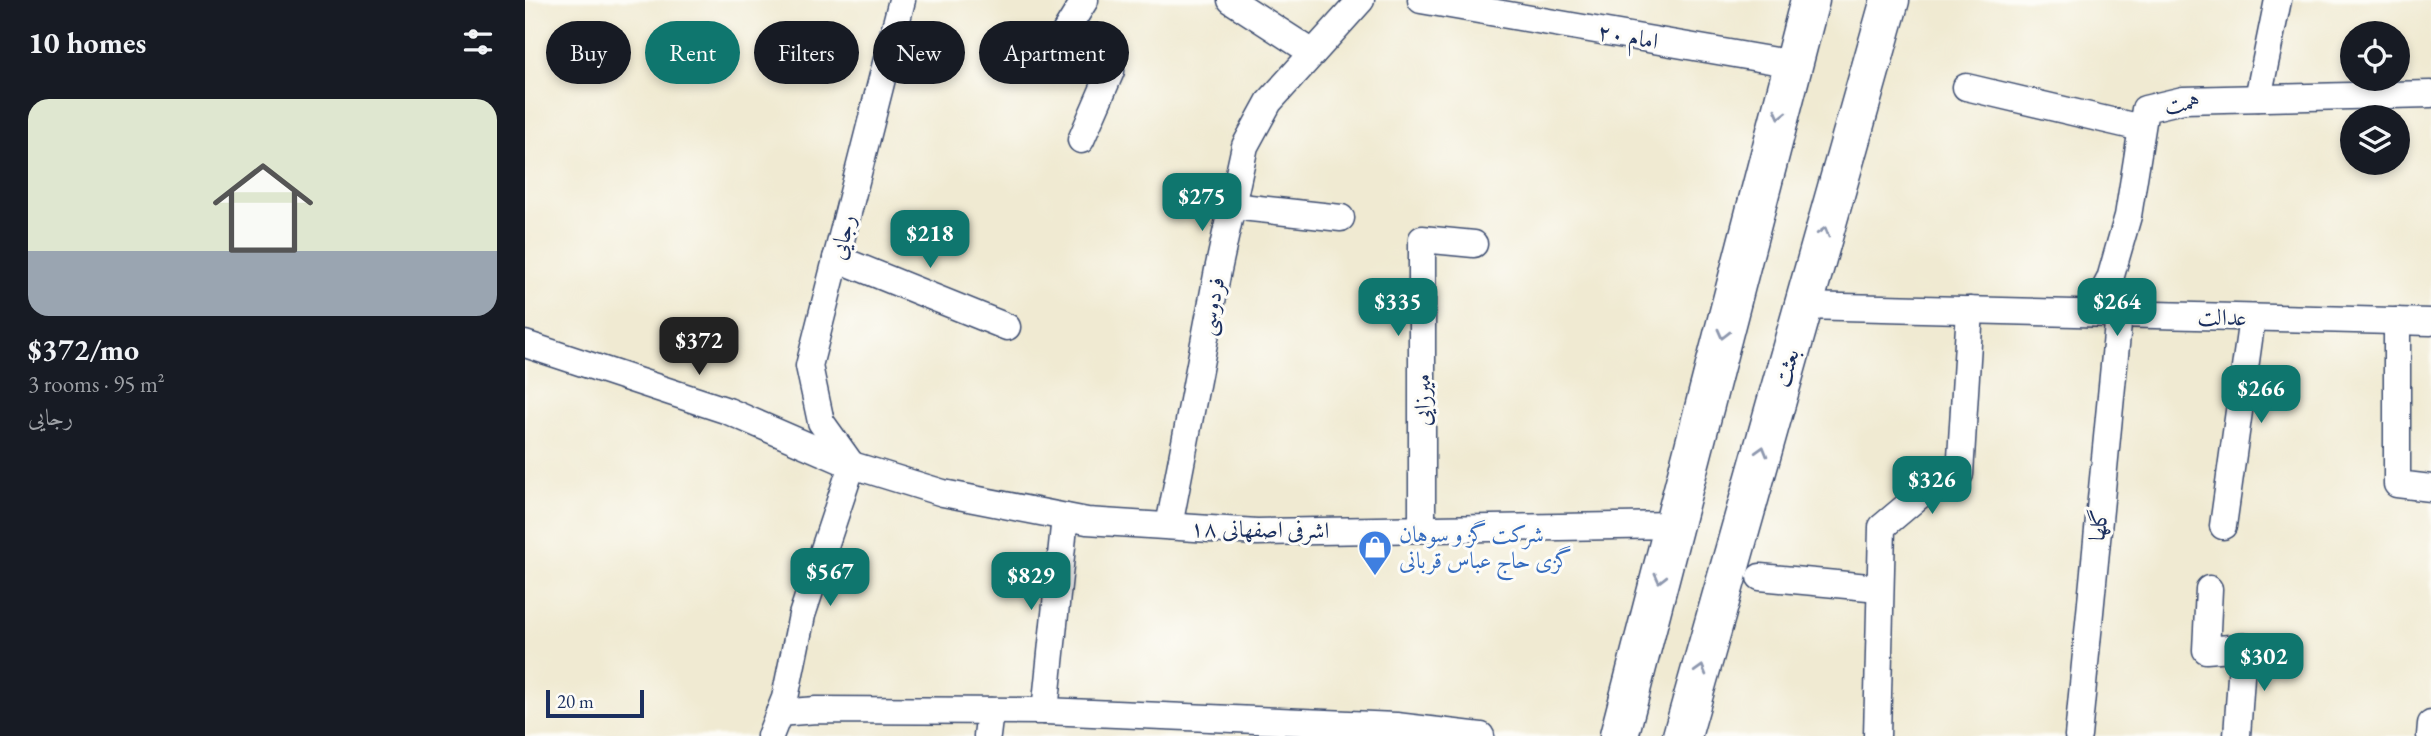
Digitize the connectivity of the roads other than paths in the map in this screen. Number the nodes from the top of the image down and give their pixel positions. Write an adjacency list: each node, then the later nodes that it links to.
1 (902, 0): 19 (street, رجایی)
2 (1085, 0): 15 (street)
3 (1232, 0): 9 (street)
4 (1361, 0): 9 (street, فردوسی)
5 (1422, 0): 10 (street, امام ۲۰)
6 (1809, 0): 10 (main road)
7 (1890, 0): 20 (main road, بعثت, one-way to 7)
8 (2278, 0): 13 (street)
9 (1313, 53): 16 (street, فردوسی)
10 (1793, 64): 32 (main road, one-way to 32)
11 (1966, 87): 14 (street)
12 (2431, 94): 13 (street, همت)
13 (2258, 98): 14 (street, همت)
14 (2141, 128): 22 (street, همت)
15 (1081, 140)
16 (1233, 206): 17 (street); 33 (street, فردوسی)
17 (1341, 218)
18 (1473, 244): 35 (street, میرزایی)
19 (836, 258): 27 (street); 29 (street, رجایی)
20 (1804, 306): 21 (street, عدالت); 48 (main road, بعثت, one-way to 20)
21 (1970, 310): 22 (street, عدالت); 37 (street)
22 (2092, 313): 23 (street, عدالت)
23 (2119, 314): 24 (street, عدالت); 50 (street, گلها)
24 (2252, 318): 25 (street, عدالت); 34 (street)
25 (2397, 321): 26 (street, عدالت); 30 (street)
26 (2431, 322)
27 (1007, 327)
28 (525, 344): 29 (street, اشرفی اصفهانی ۱۸)
29 (852, 466): 31 (street, اشرفی اصفهانی ۱۸); 44 (street)
30 (2431, 488)
31 (1065, 517): 33 (street, اشرفی اصفهانی ۱۸); 41 (street)
32 (1674, 525): 35 (street, اشرفی اصفهانی ۱۸); 47 (main road, one-way to 47)
33 (1169, 526): 35 (street, اشرفی اصفهانی ۱۸)
34 (2223, 526)
35 (1422, 529)
36 (1760, 577): 37 (street)
37 (1879, 588): 49 (street)
38 (2209, 589): 39 (street)
39 (2243, 647): 40 (street); 51 (street)
40 (2285, 650)
41 (1045, 711): 42 (street); 45 (street)
42 (989, 724): 44 (street)
43 (2431, 724): 52 (street)
44 (775, 725)
45 (1342, 730): 46 (street)
46 (1481, 736)
47 (1619, 736)
48 (1682, 736)
49 (1877, 736)
50 (2078, 736)
51 (2237, 736)
52 (2430, 736)

